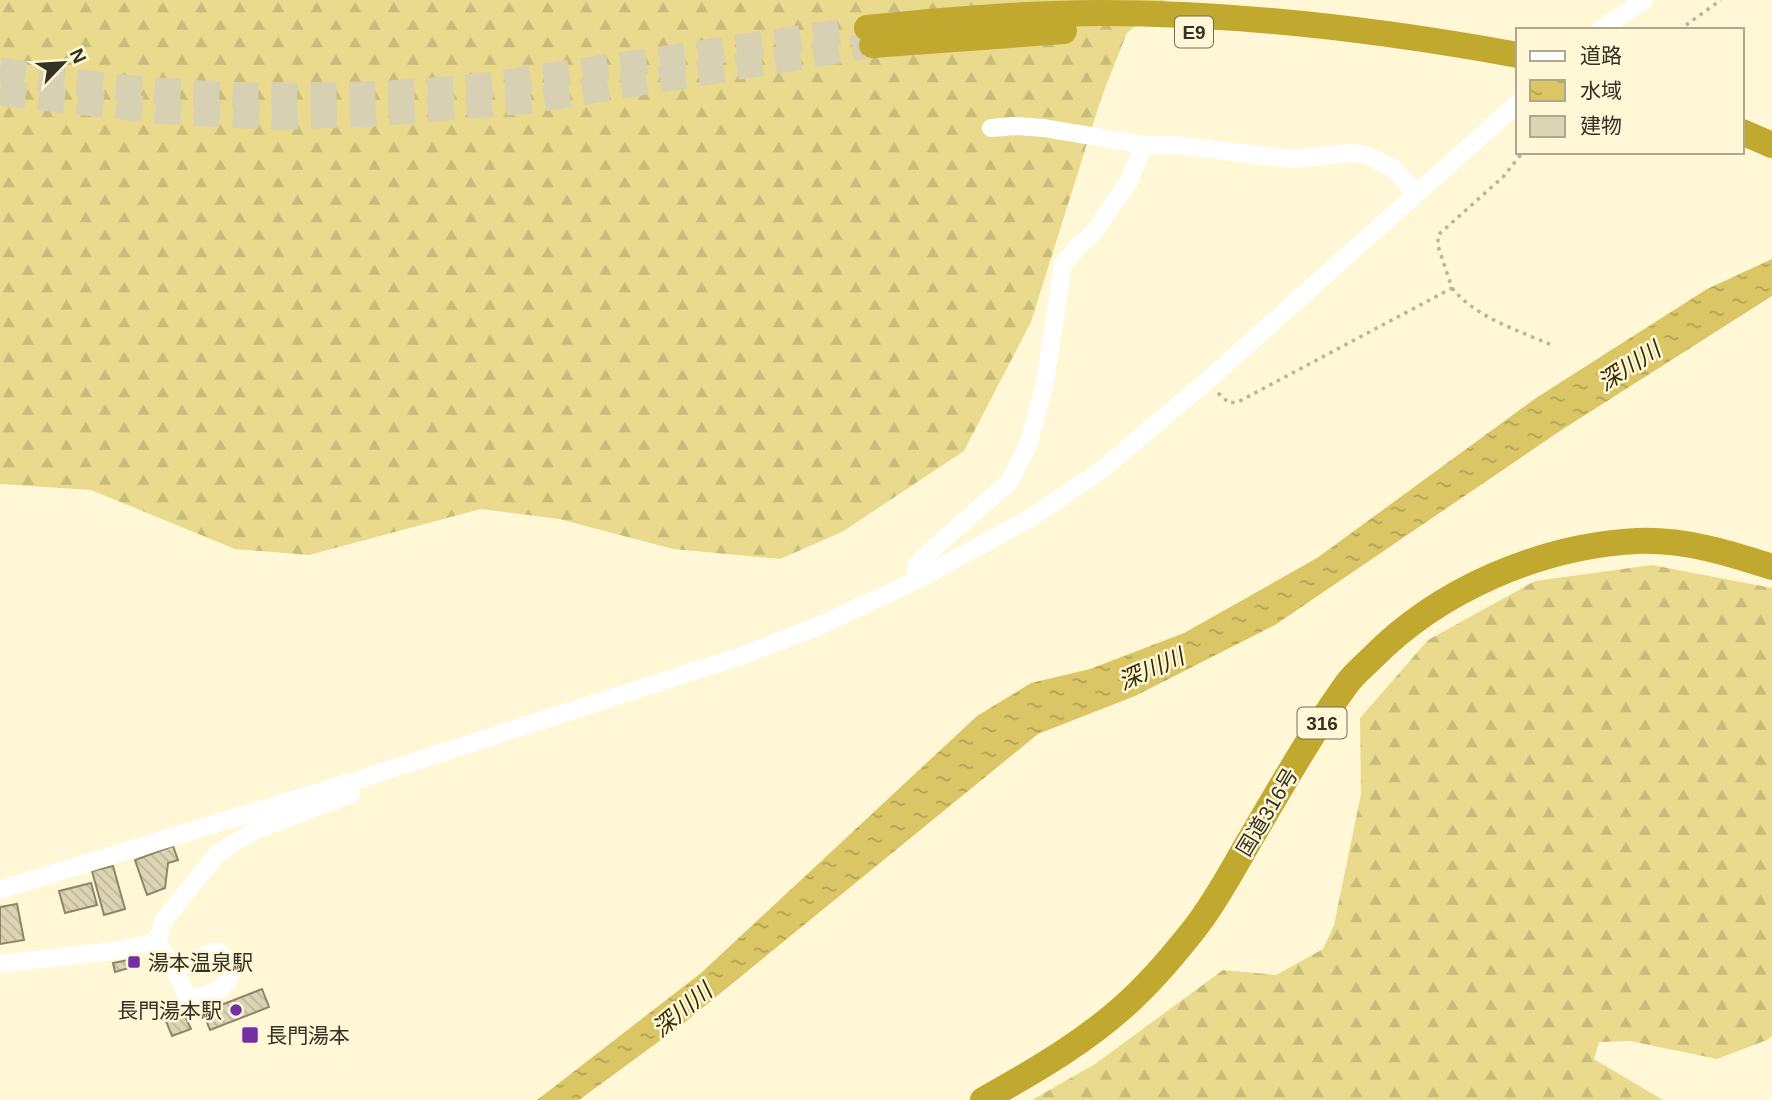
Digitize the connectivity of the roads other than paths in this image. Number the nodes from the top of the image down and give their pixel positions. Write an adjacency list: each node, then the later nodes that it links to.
1 (1643, 0): 2 (street)
2 (1603, 28)
3 (870, 37): 4 (highway, E9)
4 (1516, 64)
5 (1516, 105): 12 (street)
6 (1744, 118): 8 (highway)
7 (991, 128): 10 (street)
8 (1772, 129)
9 (1744, 133): 11 (highway)
10 (1144, 145): 12 (street); 14 (street)
11 (1772, 145)
12 (1416, 194): 14 (street)
13 (1772, 567): 20 (highway, 国道316号 / 316)
14 (917, 580): 15 (street)
15 (364, 778): 16 (street); 17 (street)
16 (0, 890)
17 (157, 941): 18 (street); 19 (street)
18 (0, 964)
19 (174, 969)
20 (983, 1100)

